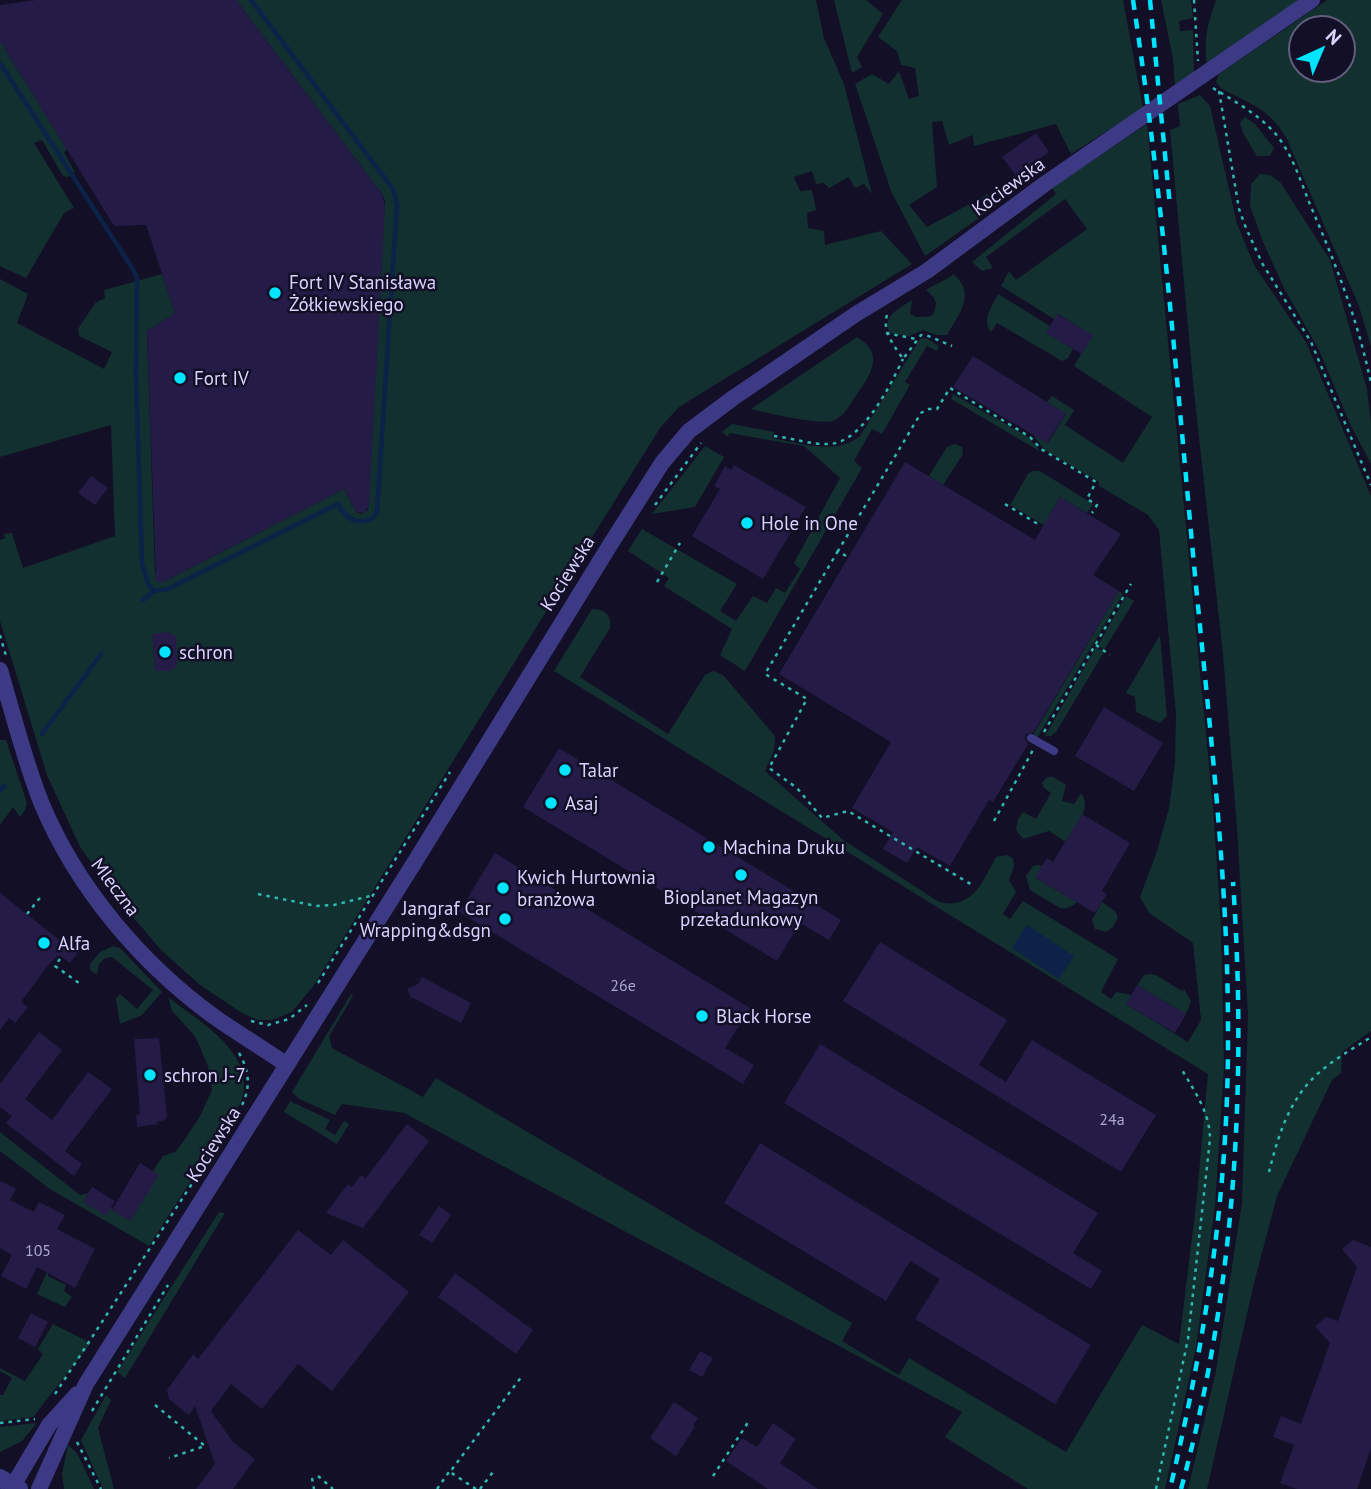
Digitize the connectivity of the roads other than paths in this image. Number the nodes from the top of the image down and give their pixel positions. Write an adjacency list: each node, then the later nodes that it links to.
1 (1312, 0): 5 (street, Kociewska)
2 (4, 665): 5 (street, Mleczna)
3 (1035, 740): 4 (lane)
4 (1054, 751)
5 (287, 1065): 6 (street, Kociewska)
6 (86, 1384): 7 (street, Kociewska); 8 (street, Kociewska)
7 (11, 1485)
8 (39, 1489)

